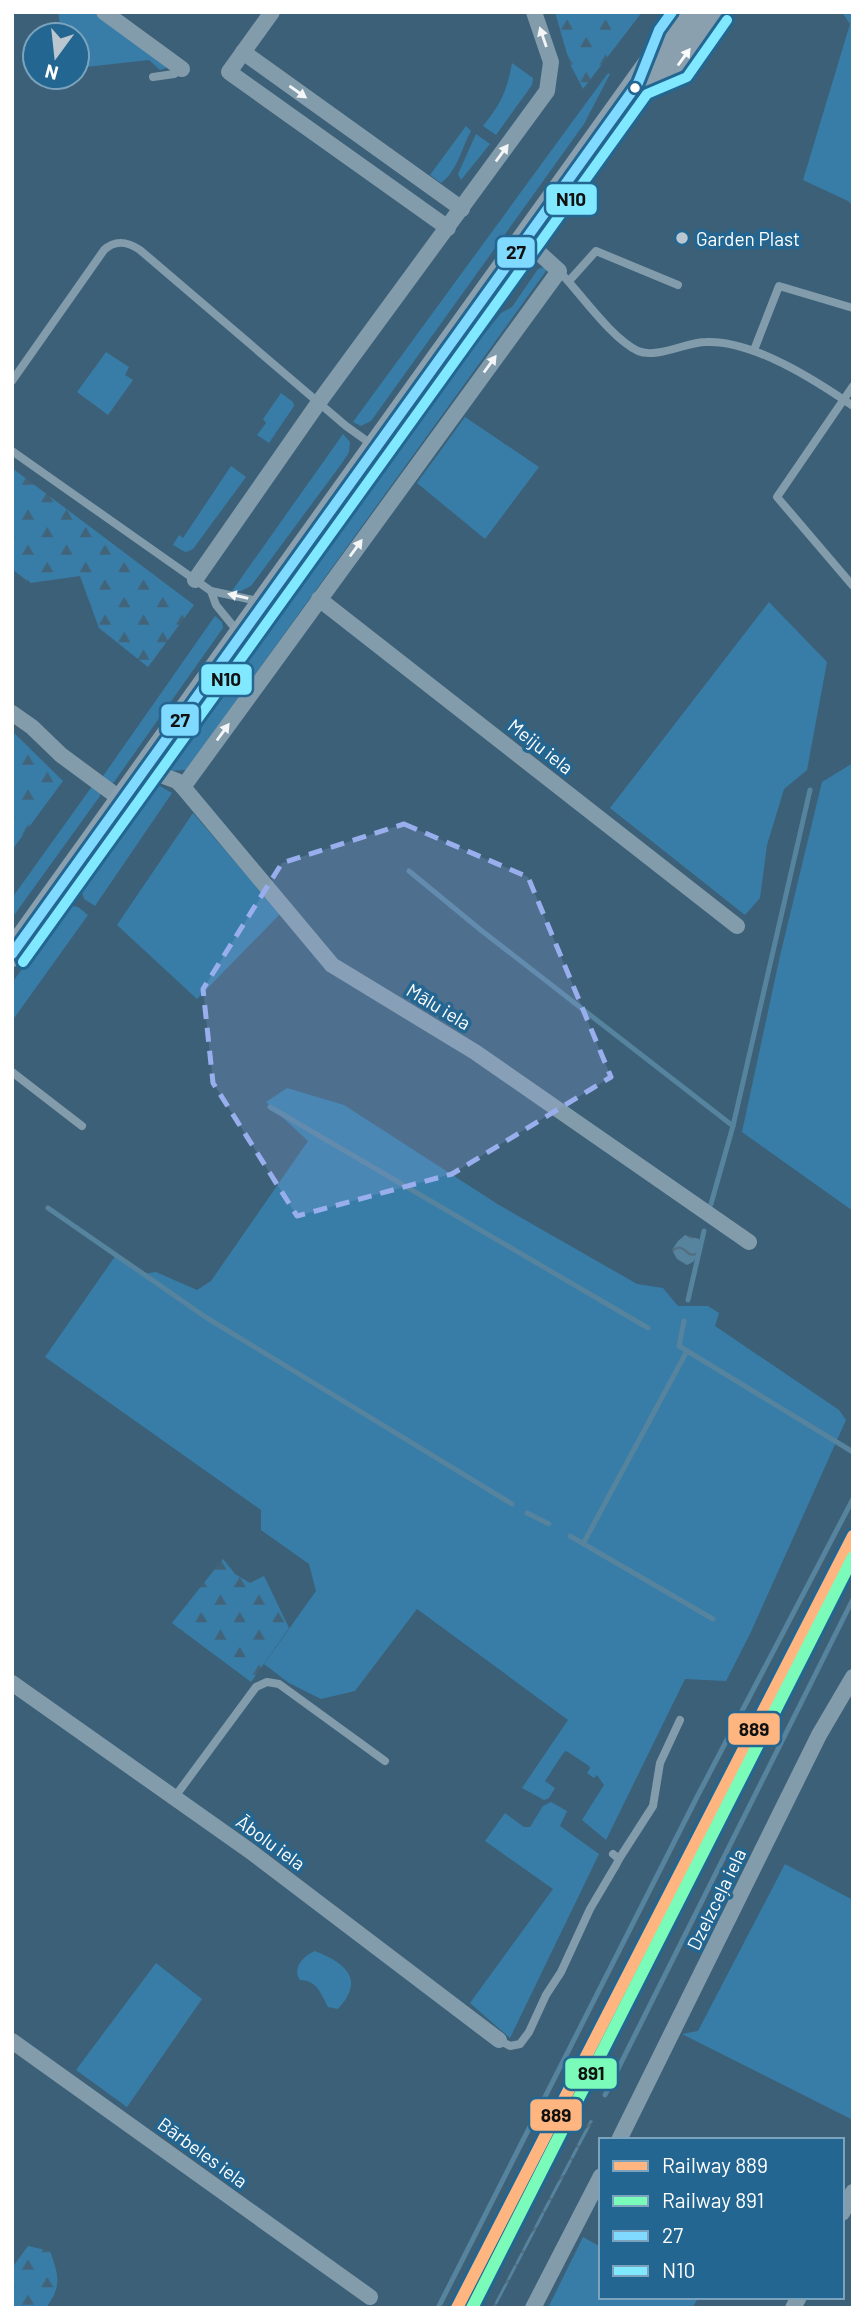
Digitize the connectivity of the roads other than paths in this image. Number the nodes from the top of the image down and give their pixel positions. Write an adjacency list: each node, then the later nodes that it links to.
1 (104, 12): 7 (street)
2 (272, 12): 6 (street)
3 (534, 12): 10 (street, one-way to 3)
4 (688, 12): 9 (highway)
5 (716, 12): 9 (highway, one-way to 5)
6 (243, 52): 10 (street, one-way to 10); 11 (street)
7 (182, 69): 8 (lane)
8 (153, 77)
9 (638, 83): 12 (highway)
10 (462, 209): 11 (street)
11 (448, 228): 20 (street)
12 (525, 240): 13 (street); 22 (highway)
13 (564, 276): 14 (lane); 16 (lane); 27 (street, one-way to 13)
14 (678, 285)
15 (853, 308): 16 (lane)
16 (754, 350): 19 (lane)
17 (12, 381): 20 (lane)
18 (853, 386): 19 (lane)
19 (843, 399): 21 (lane); 25 (lane)
20 (319, 402): 22 (lane); 24 (street)
21 (853, 406)
22 (376, 448): 28 (highway)
23 (12, 451): 24 (lane)
24 (195, 580): 26 (lane)
25 (853, 586)
26 (211, 592): 28 (lane, one-way to 26); 29 (lane)
27 (319, 599): 32 (street, one-way to 27); 34 (street, Meiju iela)
28 (265, 603): 29 (highway)
29 (241, 636): 31 (highway)
30 (12, 713): 33 (street)
31 (145, 769): 32 (street, Mālu iela); 33 (highway)
32 (183, 787): 38 (street, Mālu iela)
33 (122, 800): 35 (highway)
34 (737, 926)
35 (12, 954)
36 (12, 1072): 37 (lane)
37 (82, 1126)
38 (752, 1237)
39 (853, 1677): 46 (street, Dzelzceļa iela)
40 (12, 1683): 43 (street, Ābolu iela)
41 (680, 1720): 44 (lane)
42 (385, 1761): 43 (lane)
43 (174, 1798): 44 (street, Ābolu iela)
44 (499, 2040)
45 (12, 2041): 50 (street, Bārbeles iela)
46 (620, 2138)
47 (599, 2180): 51 (street)
48 (853, 2192): 49 (street)
49 (844, 2209)
50 (370, 2297)
51 (533, 2308)

